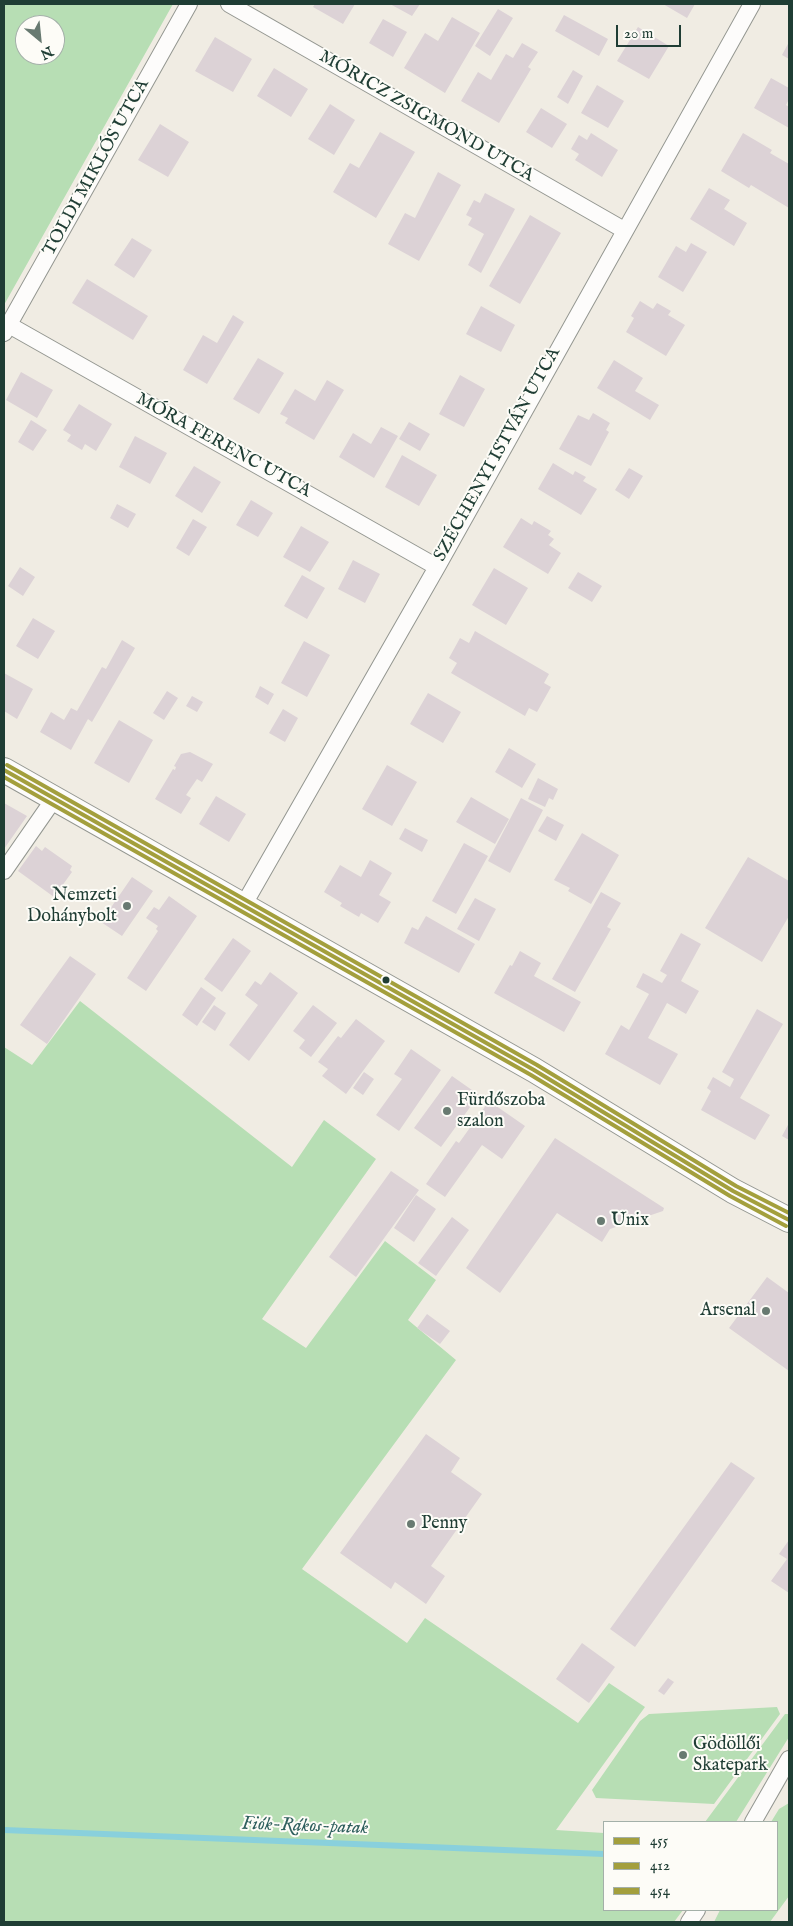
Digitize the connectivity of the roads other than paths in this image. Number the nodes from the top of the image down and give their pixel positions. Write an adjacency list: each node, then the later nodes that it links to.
1 (189, 4): 5 (street, TOLDI MIKLÓS UTCA)
2 (229, 4): 4 (street, MÓRICZ ZSIGMOND UTCA)
3 (752, 4): 4 (street, SZÉCHENYI ISTVÁN UTCA)
4 (624, 230): 6 (street, SZÉCHENYI ISTVÁN UTCA)
5 (6, 329): 6 (street, MÓRA FERENC UTCA)
6 (436, 567): 10 (street, SZÉCHENYI ISTVÁN UTCA)
7 (4, 770): 8 (main road)
8 (54, 799): 9 (street); 10 (main road)
9 (4, 871)
10 (243, 906): 11 (main road)
11 (789, 1220)
12 (787, 1765): 13 (street)
13 (754, 1821)
14 (696, 1911): 15 (street)
15 (689, 1922)

